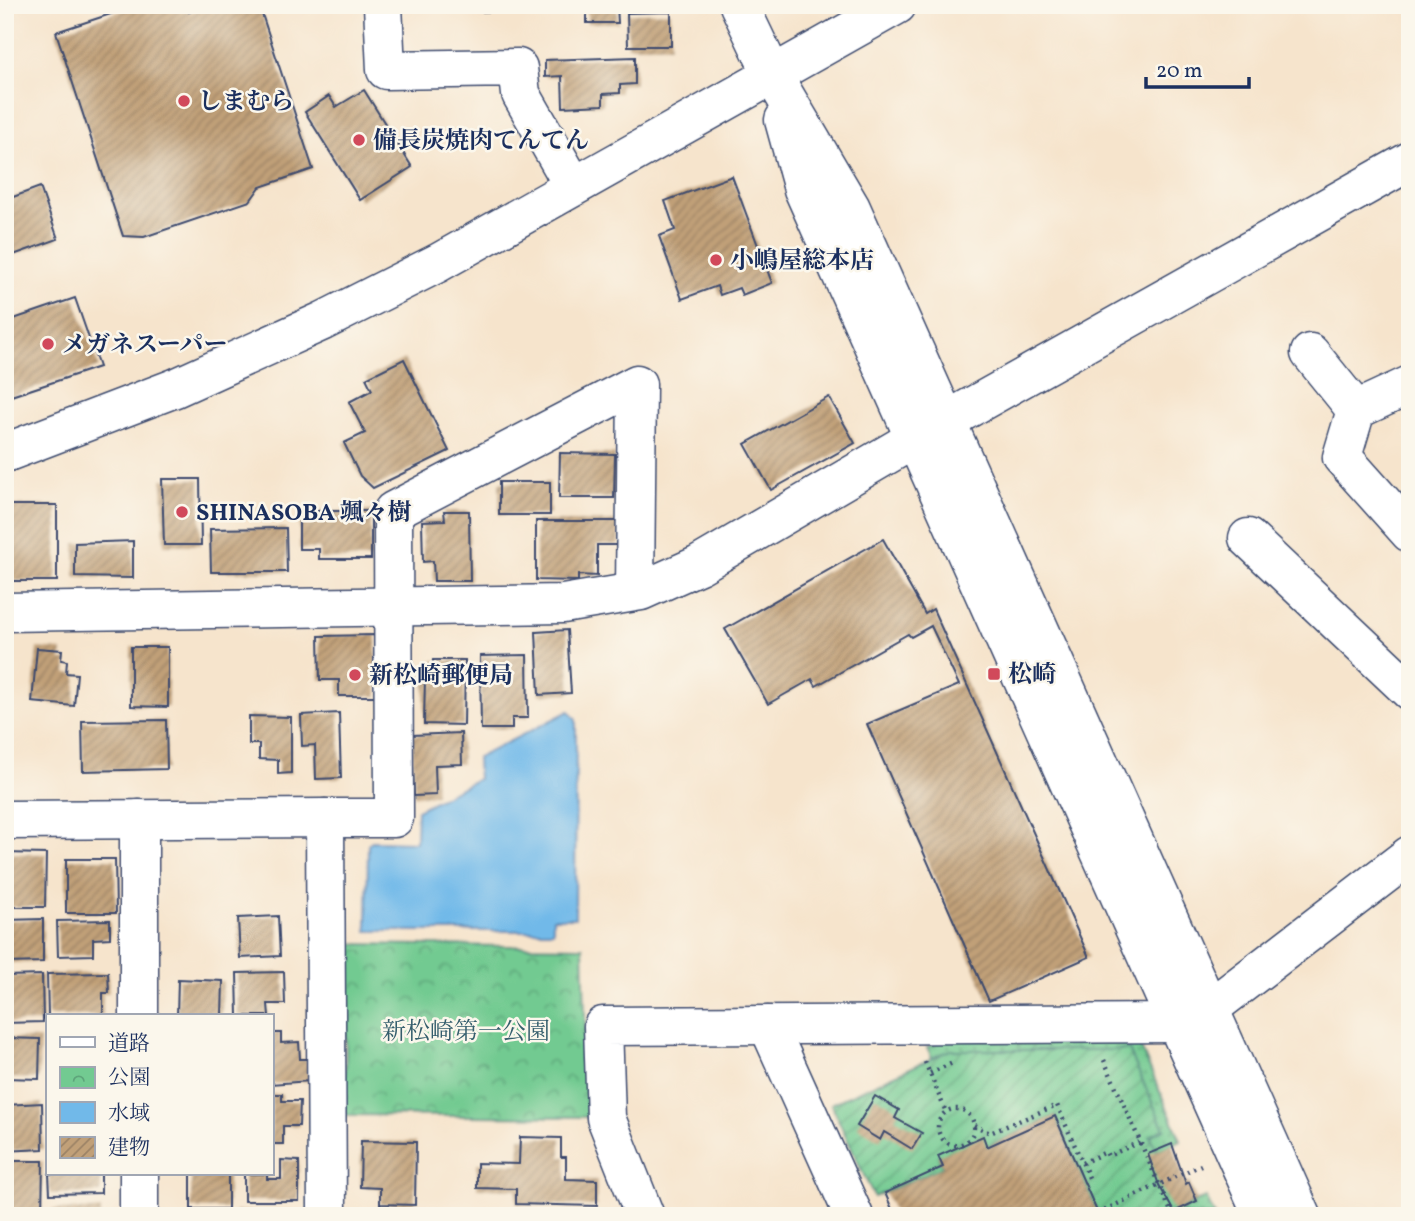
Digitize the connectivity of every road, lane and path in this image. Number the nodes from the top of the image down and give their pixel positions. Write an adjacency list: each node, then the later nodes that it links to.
1 (383, 5): 6 (street)
2 (739, 5): 4 (street)
3 (897, 5): 4 (street)
4 (772, 74): 6 (street); 10 (street)
5 (1410, 161): 10 (street)
6 (573, 186): 11 (street)
7 (1310, 353): 9 (street)
8 (1410, 385): 9 (street)
9 (1356, 410): 12 (street)
10 (930, 431): 14 (street); 23 (street)
11 (5, 453)
12 (1410, 533)
13 (1248, 538): 17 (street)
14 (635, 591): 15 (street); 15 (street)
15 (393, 606): 16 (street); 18 (street)
16 (5, 612)
17 (1410, 691)
18 (325, 818): 19 (street); 39 (street)
19 (138, 819): 20 (street); 22 (street)
20 (5, 820)
21 (1410, 855): 23 (street)
22 (139, 1014)
23 (1193, 1016): 24 (street); 43 (street); 44 (street)
24 (768, 1025): 40 (street); 41 (street)
25 (1102, 1056): 31 (path)
26 (958, 1061): 28 (path)
27 (925, 1062): 28 (path)
28 (930, 1073): 29 (path)
29 (946, 1112): 30 (path); 30 (path)
30 (974, 1125): 32 (path)
31 (1140, 1142): 32 (path); 36 (path)
32 (1082, 1163): 35 (path)
33 (1202, 1165): 36 (path)
34 (139, 1176): 38 (street)
35 (1090, 1180)
36 (1159, 1185): 37 (path); 42 (path)
37 (1098, 1213)
38 (139, 1216)
39 (327, 1216)
40 (645, 1216)
41 (854, 1216)
42 (1173, 1216)
43 (1263, 1216)
44 (1302, 1216)

